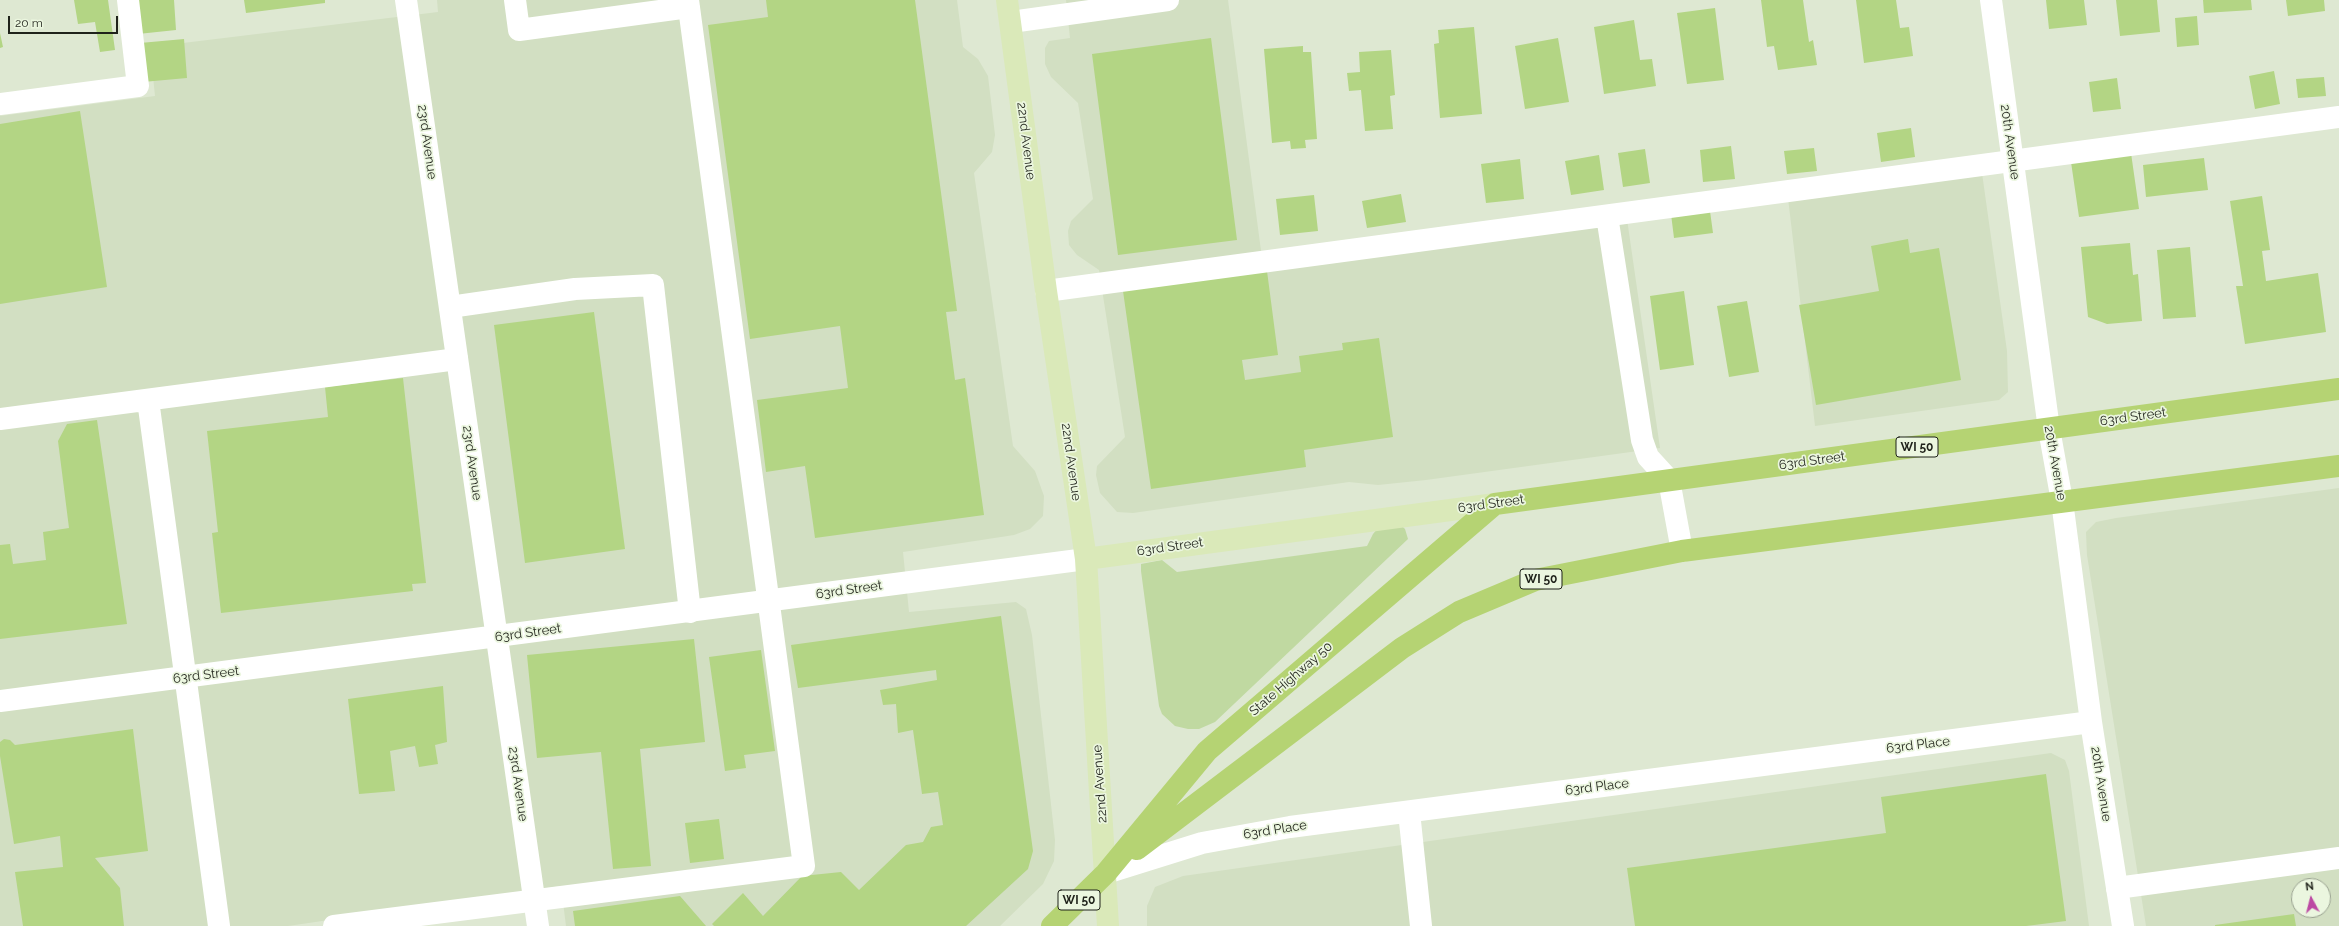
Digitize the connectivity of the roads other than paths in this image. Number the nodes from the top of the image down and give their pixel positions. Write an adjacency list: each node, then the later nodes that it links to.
1 (128, 0): 10 (street)
2 (406, 0): 15 (street, 23rd Avenue)
3 (515, 0): 8 (street)
4 (1008, 0): 9 (street, 22nd Avenue)
5 (1168, 0): 9 (street)
6 (1991, 0): 12 (street, 20th Avenue)
7 (688, 4): 8 (street); 27 (street)
8 (617, 8)
9 (1010, 22): 14 (street, 22nd Avenue)
10 (0, 104)
11 (2339, 117): 12 (street)
12 (2013, 161): 13 (street); 20 (street, 20th Avenue)
13 (1608, 216): 14 (street); 22 (street)
14 (1046, 291): 26 (street, 22nd Avenue)
15 (450, 307): 16 (street, 23rd Avenue); 28 (street)
16 (457, 359): 18 (street); 29 (street, 23rd Avenue)
17 (2339, 389): 20 (main road, 63rd Street / WI 50)
18 (148, 400): 19 (street); 30 (street)
19 (0, 419)
20 (2049, 429): 22 (main road, 63rd Street / WI 50); 23 (street, 20th Avenue)
21 (2339, 466): 23 (main road, WI 50)
22 (1669, 480): 24 (main road, 63rd Street / WI 50); 25 (street)
23 (2062, 502): 25 (main road, WI 50); 32 (street, 20th Avenue)
24 (1495, 504): 26 (street, 63rd Street); 35 (main road, State Highway 50 / WI 50)
25 (1682, 551): 35 (main road, WI 50)
26 (1086, 559): 27 (street, 63rd Street); 35 (street, 22nd Avenue)
27 (768, 601): 28 (street, 63rd Street); 37 (street)
28 (690, 612): 29 (street, 63rd Street)
29 (497, 638): 30 (street, 63rd Street); 37 (street, 23rd Avenue)
30 (184, 678): 31 (street, 63rd Street); 38 (street)
31 (0, 701)
32 (2092, 722): 33 (street, 63rd Place); 36 (street, 20th Avenue)
33 (1409, 812): 35 (street, 63rd Place); 43 (street)
34 (2339, 858): 36 (street)
35 (1106, 873): 41 (main road, WI 50); 42 (street, 22nd Avenue)
36 (2117, 888): 44 (street, 20th Avenue)
37 (534, 900): 39 (street); 40 (street, 23rd Avenue)
38 (219, 926)
39 (334, 926)
40 (538, 926)
41 (1052, 926)
42 (1108, 926)
43 (1421, 926)
44 (2123, 926)

